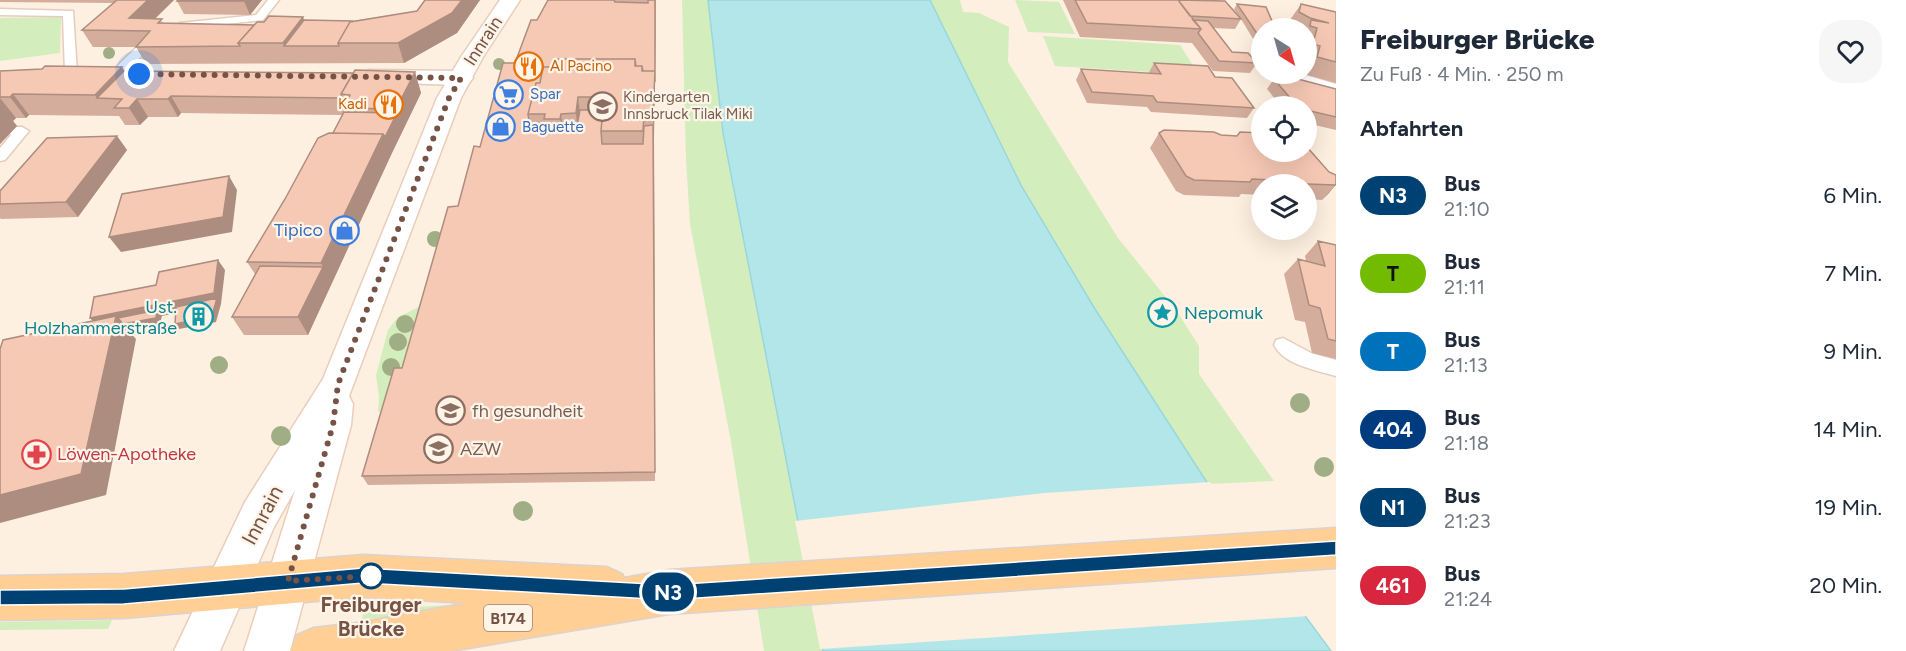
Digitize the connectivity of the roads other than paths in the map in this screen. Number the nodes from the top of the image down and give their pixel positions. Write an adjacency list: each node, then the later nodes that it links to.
1 (274, 0): 4 (lane)
2 (510, 0): 10 (main road, Innrain)
3 (0, 12): 6 (lane)
4 (173, 27)
5 (143, 48): 7 (lane)
6 (62, 74): 7 (main road)
7 (116, 74): 8 (main road)
8 (152, 74)
9 (353, 77): 10 (main road)
10 (461, 78): 17 (main road, Innrain)
11 (1317, 82): 12 (lane)
12 (1336, 88)
13 (12, 131): 14 (lane)
14 (0, 157)
15 (1283, 345): 16 (lane)
16 (1336, 368)
17 (338, 384): 19 (main road, Innrain); 20 (main road, Innrain)
18 (1336, 548): 21 (main road, B174)
19 (288, 581): 20 (main road, B174); 21 (main road, B174); 24 (main road, Innrain)
20 (225, 588): 22 (main road, B174); 23 (main road, Innrain)
21 (669, 592): 25 (main road, B174)
22 (0, 598)
23 (197, 651)
24 (267, 651)
25 (313, 651)

